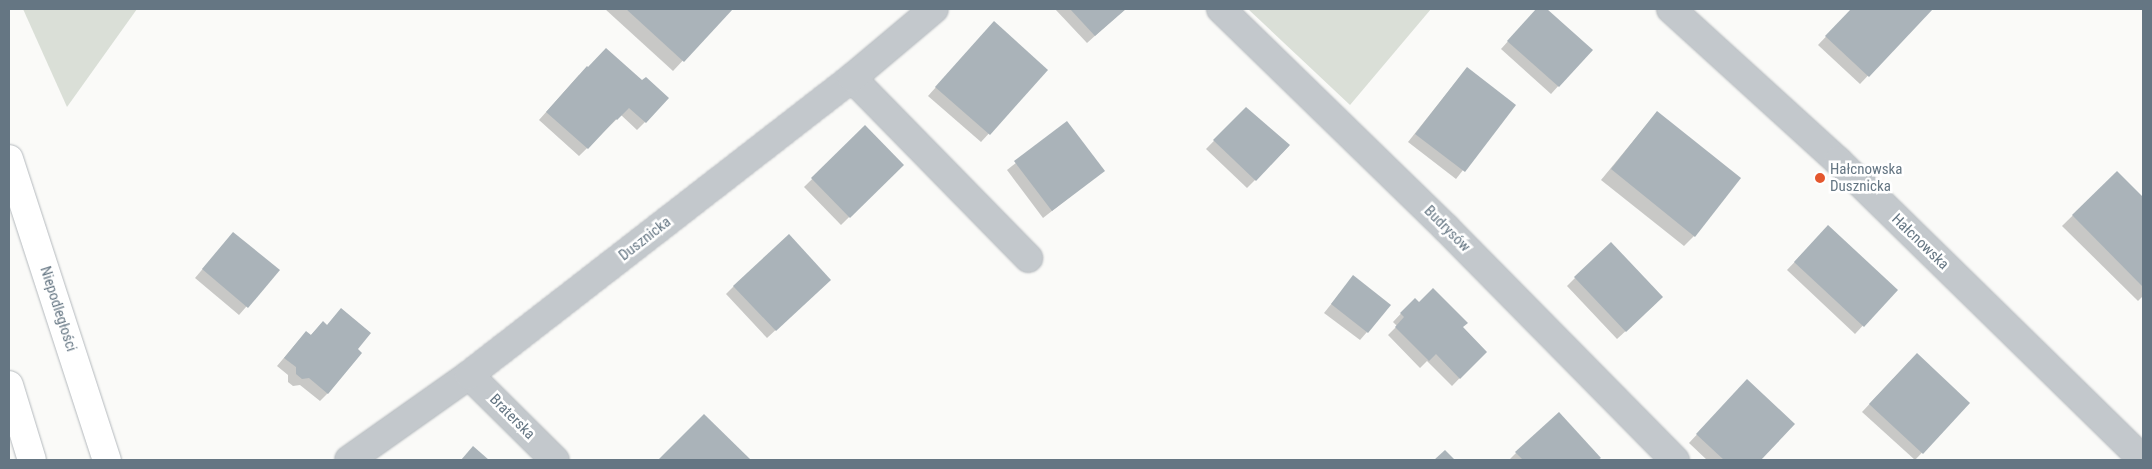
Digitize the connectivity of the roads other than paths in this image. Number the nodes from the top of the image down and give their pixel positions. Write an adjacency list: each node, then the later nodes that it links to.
1 (1221, 9): 9 (street, Budrysów)
2 (1671, 9): 14 (street, Hałcnowska)
3 (925, 11): 4 (street, Dusznicka)
4 (852, 78): 6 (street); 7 (street, Dusznicka)
5 (9, 159): 11 (highway, Niepodległości)
6 (1028, 258)
7 (469, 375): 12 (street, Dusznicka); 13 (street, Braterska)
8 (9, 385): 10 (highway)
9 (1668, 458)
10 (32, 460)
11 (107, 460)
12 (348, 460)
13 (555, 460)
14 (2143, 460)

